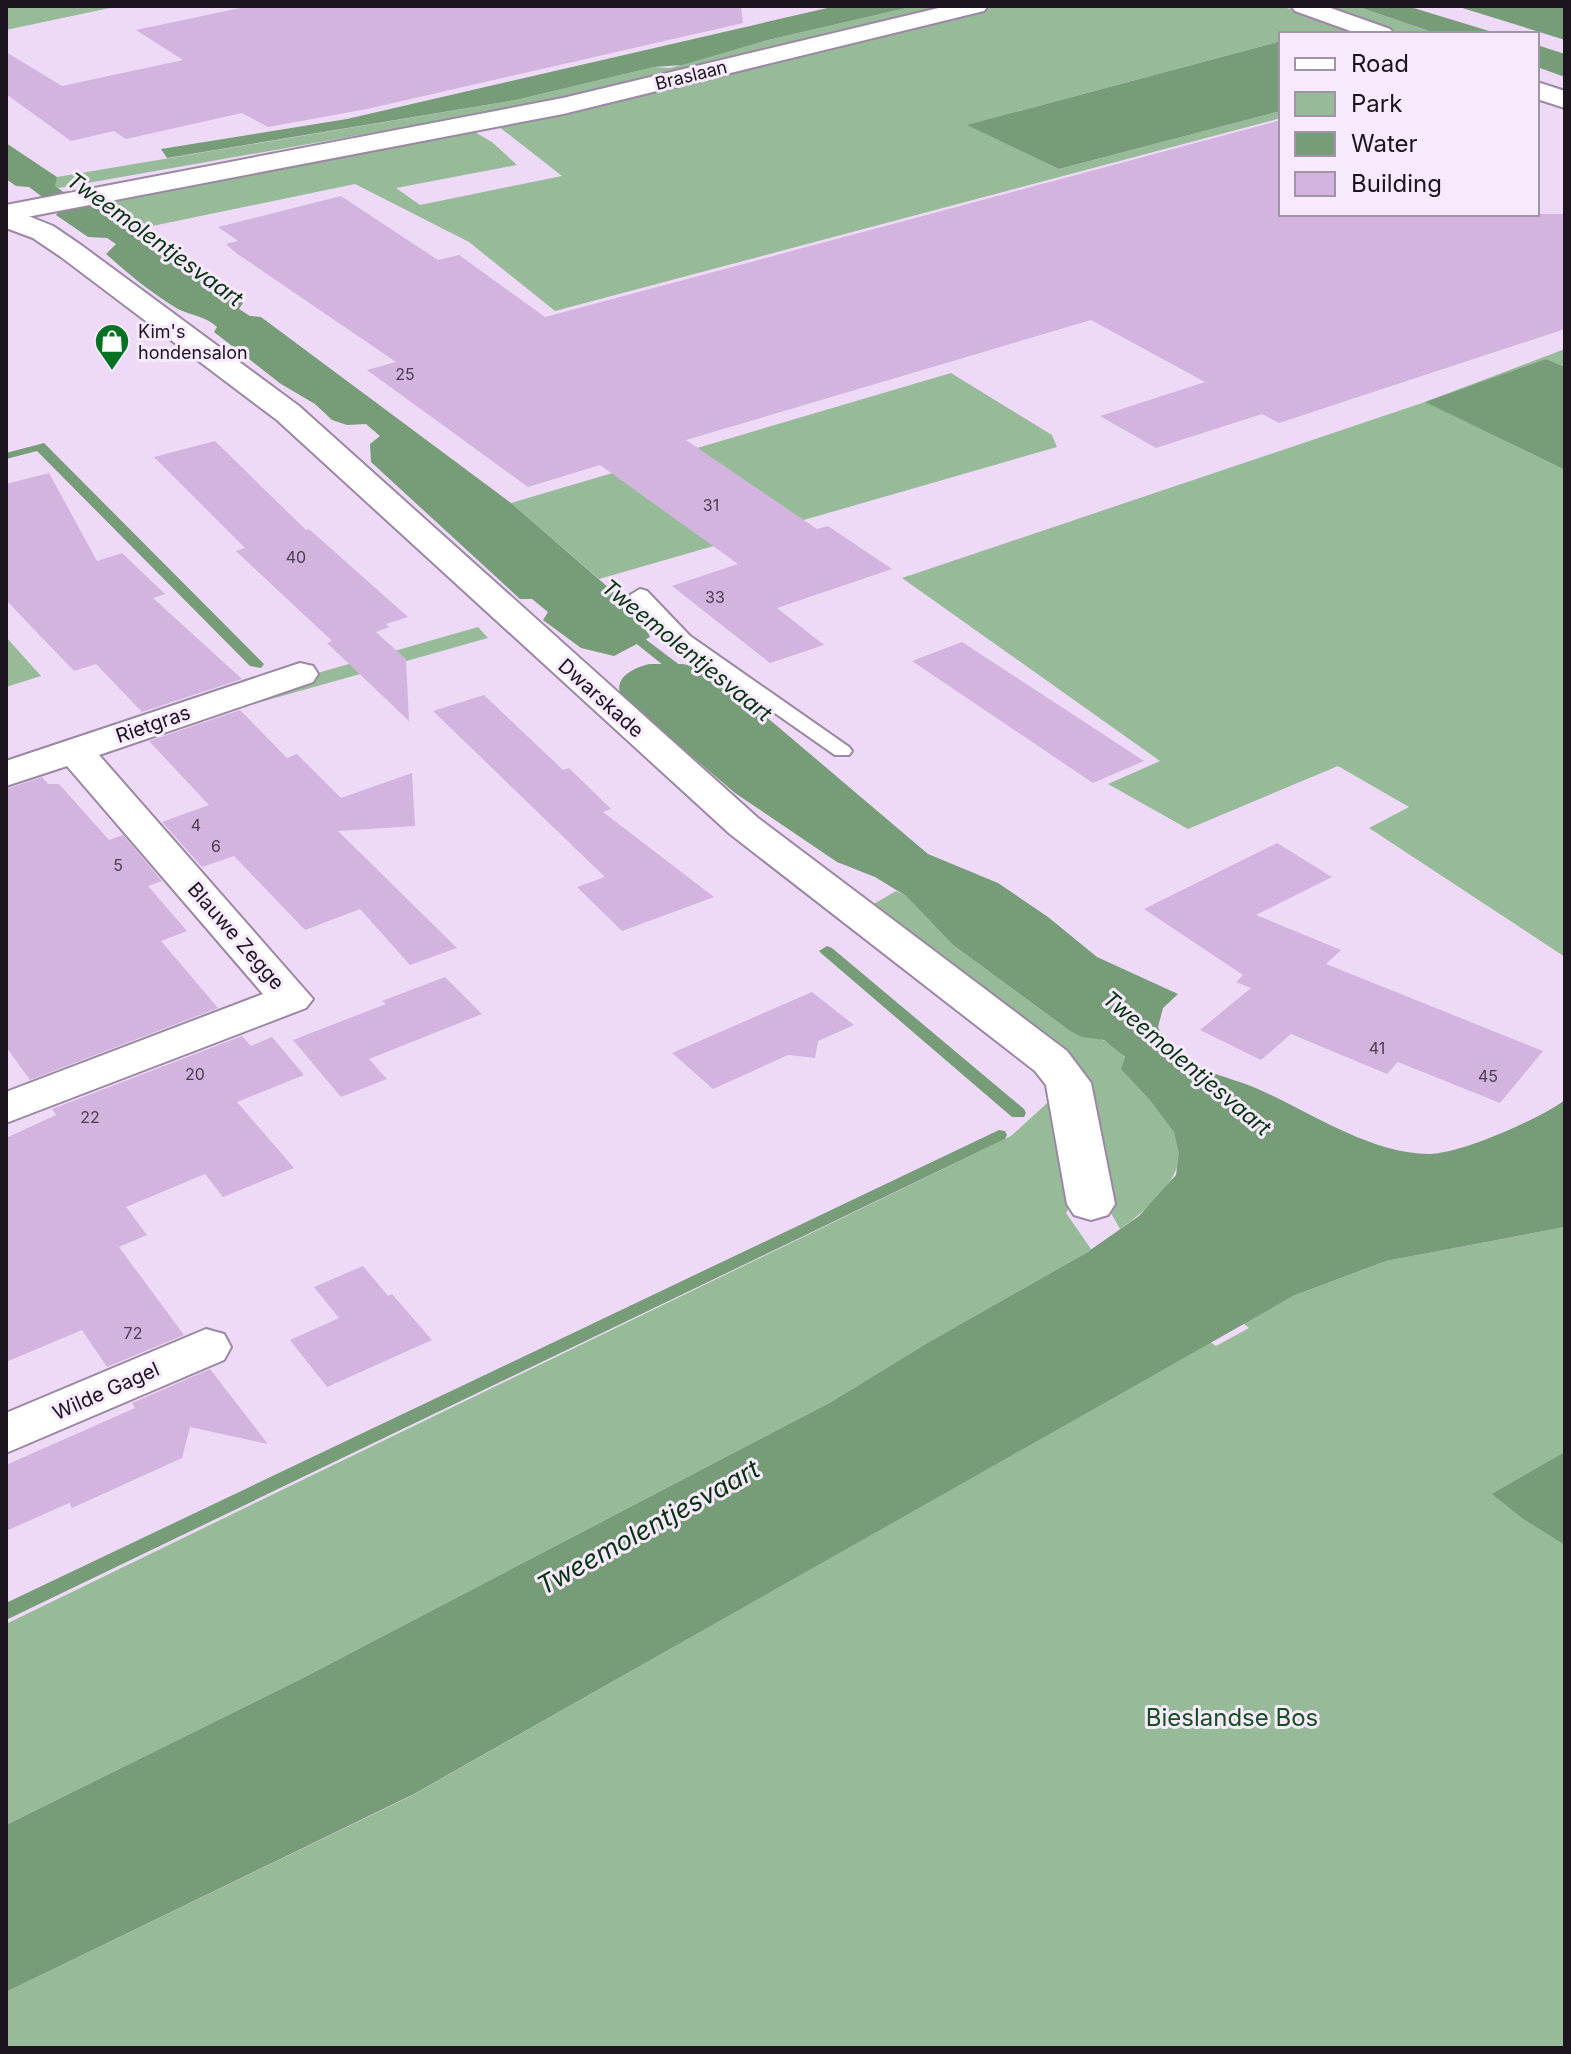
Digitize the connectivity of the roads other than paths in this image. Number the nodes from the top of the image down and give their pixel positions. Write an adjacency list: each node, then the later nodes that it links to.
1 (976, 6): 6 (street, Braslaan)
2 (1303, 6): 3 (street)
3 (1376, 32)
4 (1539, 91): 5 (street)
5 (1565, 100)
6 (30, 205): 13 (street, Dwarskade)
7 (640, 595): 10 (lane)
8 (300, 674): 9 (street, Rietgras)
9 (74, 751): 11 (street, Rietgras); 12 (street, Blauwe Zegge)
10 (842, 751)
11 (6, 774)
12 (7, 1107)
13 (1091, 1204)
14 (206, 1347): 15 (street, Wilde Gagel)
15 (6, 1434)

